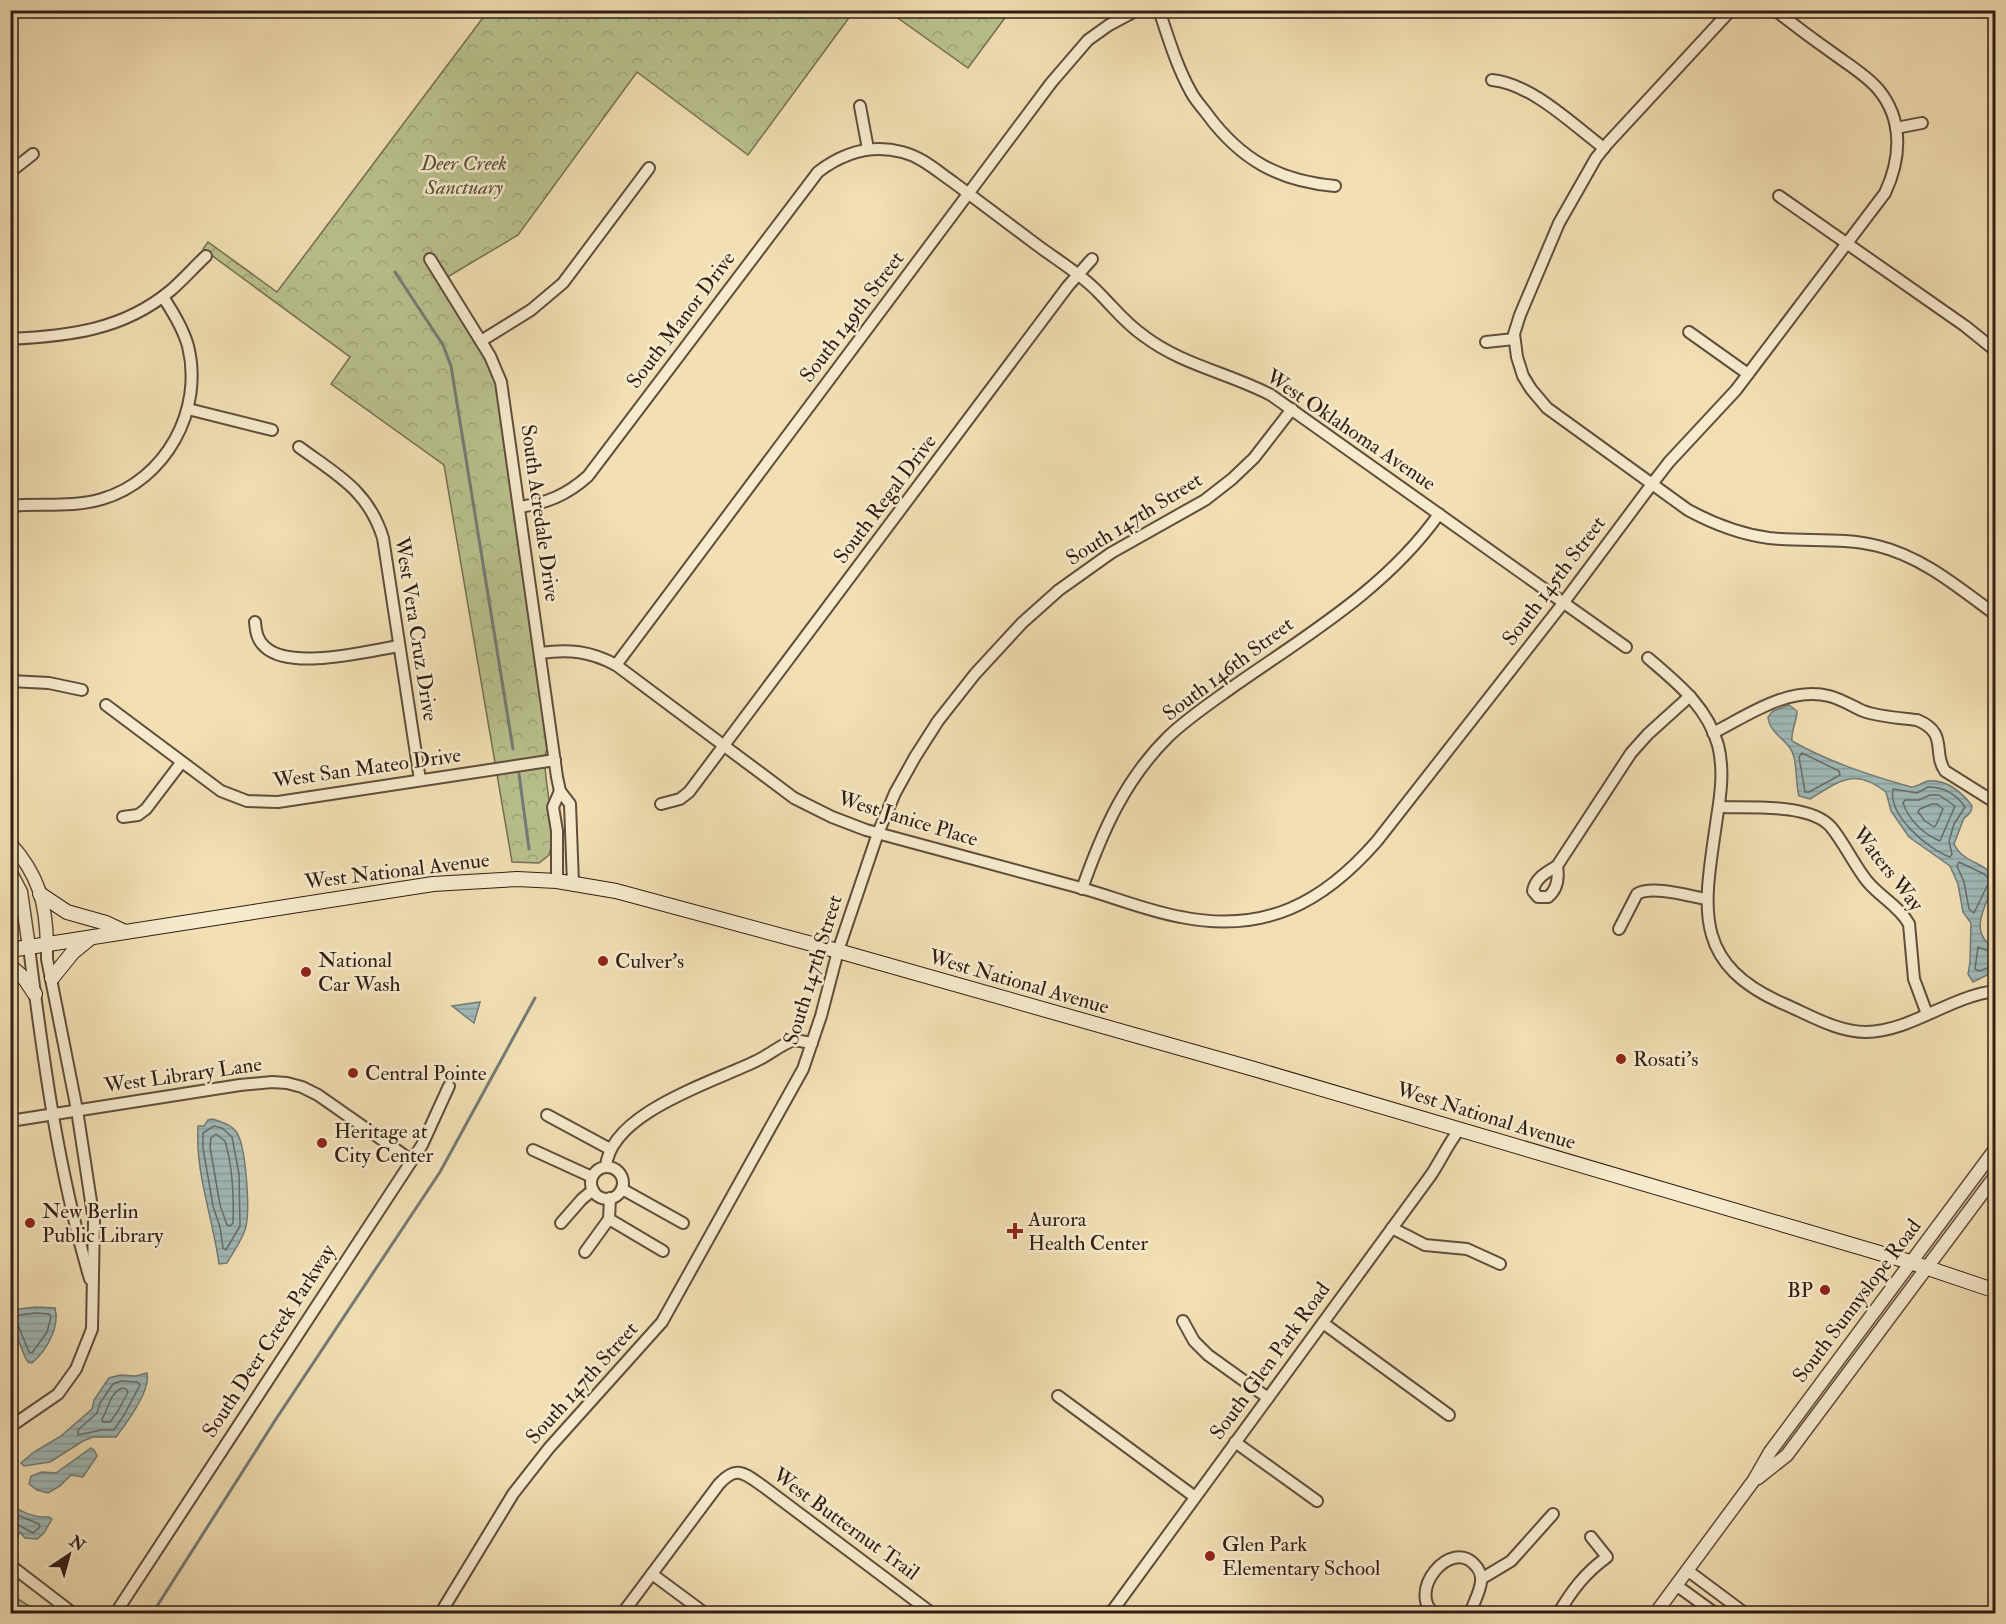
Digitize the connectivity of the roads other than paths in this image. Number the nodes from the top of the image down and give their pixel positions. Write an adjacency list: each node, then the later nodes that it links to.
1 (1137, 10): 15 (street, South 149th Street)
2 (1159, 10): 14 (street)
3 (1731, 10): 9 (street)
4 (1774, 10): 8 (street, South 145th Street)
5 (1492, 80): 9 (street)
6 (860, 106): 10 (street)
7 (1922, 123): 8 (street)
8 (1896, 128): 17 (street, South 145th Street)
9 (1604, 148): 25 (street)
10 (868, 150): 15 (street, West Oklahoma Avenue); 36 (street, South Manor Drive)
11 (33, 154): 13 (street)
12 (649, 168): 26 (street)
13 (10, 172)
14 (1335, 186)
15 (969, 194): 21 (street, West Oklahoma Avenue); 45 (street, South 149th Street)
16 (1779, 196): 17 (street)
17 (1848, 243): 28 (street); 29 (street, South 145th Street)
18 (206, 256): 22 (street)
19 (430, 259): 26 (street, South Acredale Drive)
20 (1092, 259): 21 (street, South Regal Drive)
21 (1078, 276): 31 (street, West Oklahoma Avenue); 51 (street, South Regal Drive)
22 (163, 297): 24 (street); 30 (street)
23 (1689, 332): 29 (street)
24 (10, 339)
25 (1514, 339): 27 (street); 34 (street)
26 (481, 341): 36 (street, South Acredale Drive)
27 (1486, 342)
28 (1995, 351)
29 (1748, 375): 34 (street, South 145th Street)
30 (188, 409): 32 (street); 35 (street)
31 (1292, 409): 37 (street, West Oklahoma Avenue); 60 (street, South 147th Street)
32 (272, 430)
33 (299, 447): 41 (street, West Vera Cruz Drive)
34 (1652, 483): 38 (street, South 145th Street); 39 (street)
35 (10, 506)
36 (520, 507): 43 (street, South Acredale Drive)
37 (1439, 514): 38 (street, West Oklahoma Avenue); 66 (street, South 146th Street)
38 (1564, 602): 42 (street, West Oklahoma Avenue); 69 (street, South 145th Street)
39 (1995, 615)
40 (255, 622): 41 (street)
41 (399, 646): 54 (street, West Vera Cruz Drive)
42 (1626, 647)
43 (540, 653): 45 (street, West Janice Place); 52 (street, South Acredale Drive)
44 (1648, 658): 48 (street)
45 (616, 665): 51 (street, West Janice Place)
46 (10, 681): 47 (street)
47 (82, 690)
48 (1690, 696): 50 (street); 62 (street)
49 (105, 705): 53 (street, West San Mateo Drive)
50 (1713, 733): 56 (street); 58 (street)
51 (724, 746): 57 (street, South Regal Drive); 60 (street, West Janice Place)
52 (555, 760): 54 (street, West San Mateo Drive); 55 (street, South Acredale Drive)
53 (182, 763): 54 (street, West San Mateo Drive); 59 (street)
54 (420, 780)
55 (560, 791): 64 (street, South Acredale Drive); 65 (street, South Acredale Drive)
56 (1995, 803)
57 (661, 804)
58 (1719, 807): 68 (street); 81 (street, Waters Way)
59 (123, 817)
60 (878, 833): 66 (street, West Janice Place); 76 (street, South 147th Street)
61 (10, 843): 67 (street)
62 (1557, 866)
63 (10, 871): 74 (street)
64 (557, 881): 65 (main road, West National Avenue); 71 (main road, West National Avenue)
65 (573, 884): 76 (main road, West National Avenue)
66 (1082, 889): 69 (street, West Janice Place)
67 (40, 894): 71 (main road); 73 (street)
68 (1706, 899): 70 (street); 81 (street)
69 (1271, 916)
70 (1619, 929)
71 (123, 931): 72 (main road, West National Avenue)
72 (92, 937): 73 (main road, West National Avenue); 78 (main road)
73 (47, 945): 74 (main road, West National Avenue); 78 (street)
74 (29, 947): 75 (main road, West National Avenue); 80 (street)
75 (10, 950)
76 (838, 951): 82 (street, South 147th Street); 88 (main road, West National Avenue)
77 (10, 966): 80 (main road)
78 (52, 978): 84 (street)
79 (1995, 992): 81 (street)
80 (35, 994): 85 (street)
81 (1927, 1014)
82 (812, 1043): 90 (street); 129 (street, South 147th Street)
83 (449, 1086): 92 (street, South Deer Creek Parkway)
84 (77, 1110): 85 (street, West Library Lane); 92 (street, West Library Lane); 108 (street)
85 (51, 1115): 87 (street, West Library Lane); 108 (street)
86 (548, 1115): 90 (street)
87 (10, 1121)
88 (1459, 1130): 102 (street, South Glen Park Road); 105 (main road, West National Avenue)
89 (1995, 1148): 105 (street, South Sunnyslope Road)
90 (610, 1149): 93 (street)
91 (533, 1150): 95 (street)
92 (411, 1160): 128 (street, South Deer Creek Parkway)
93 (606, 1167): 95 (street); 96 (street)
94 (1995, 1175): 107 (street, South Sunnyslope Road)
95 (592, 1178): 97 (street)
96 (622, 1189): 98 (street); 101 (street)
97 (593, 1190): 98 (street); 100 (street)
98 (610, 1198): 99 (street)
99 (609, 1219): 103 (street); 104 (street)
100 (561, 1223)
101 (683, 1223)
102 (1392, 1228): 106 (street); 111 (street, South Glen Park Road)
103 (663, 1251)
104 (585, 1252)
105 (1910, 1263): 107 (main road, West National Avenue); 117 (street, South Sunnyslope Road)
106 (1500, 1264)
107 (1926, 1268): 109 (main road, West National Avenue); 117 (street, South Sunnyslope Road)
108 (93, 1291): 115 (street)
109 (1995, 1291)
110 (1183, 1321): 113 (street)
111 (1323, 1323): 113 (street, South Glen Park Road); 114 (street)
112 (1058, 1396): 118 (street)
113 (1268, 1398): 116 (street, South Glen Park Road)
114 (1449, 1415)
115 (10, 1427)
116 (1235, 1442): 118 (street, South Glen Park Road); 119 (street)
117 (1754, 1480): 123 (street, South Sunnyslope Road)
118 (1195, 1497): 133 (street, South Glen Park Road)
119 (1317, 1501)
120 (1553, 1514): 125 (street)
121 (1591, 1537): 136 (street)
122 (10, 1565): 127 (street)
123 (1687, 1570): 126 (street, South Sunnyslope Road); 139 (street)
124 (652, 1574): 130 (street); 131 (street); 132 (street, West Butternut Trail)
125 (1481, 1578): 134 (street); 135 (street)
126 (1676, 1585): 137 (street, South Sunnyslope Road); 138 (street)
127 (74, 1614)
128 (115, 1614)
129 (440, 1614)
130 (622, 1614)
131 (706, 1614)
132 (933, 1614)
133 (1110, 1614)
134 (1435, 1614)
135 (1470, 1614)
136 (1558, 1614)
137 (1655, 1614)
138 (1716, 1614)
139 (1746, 1614)

